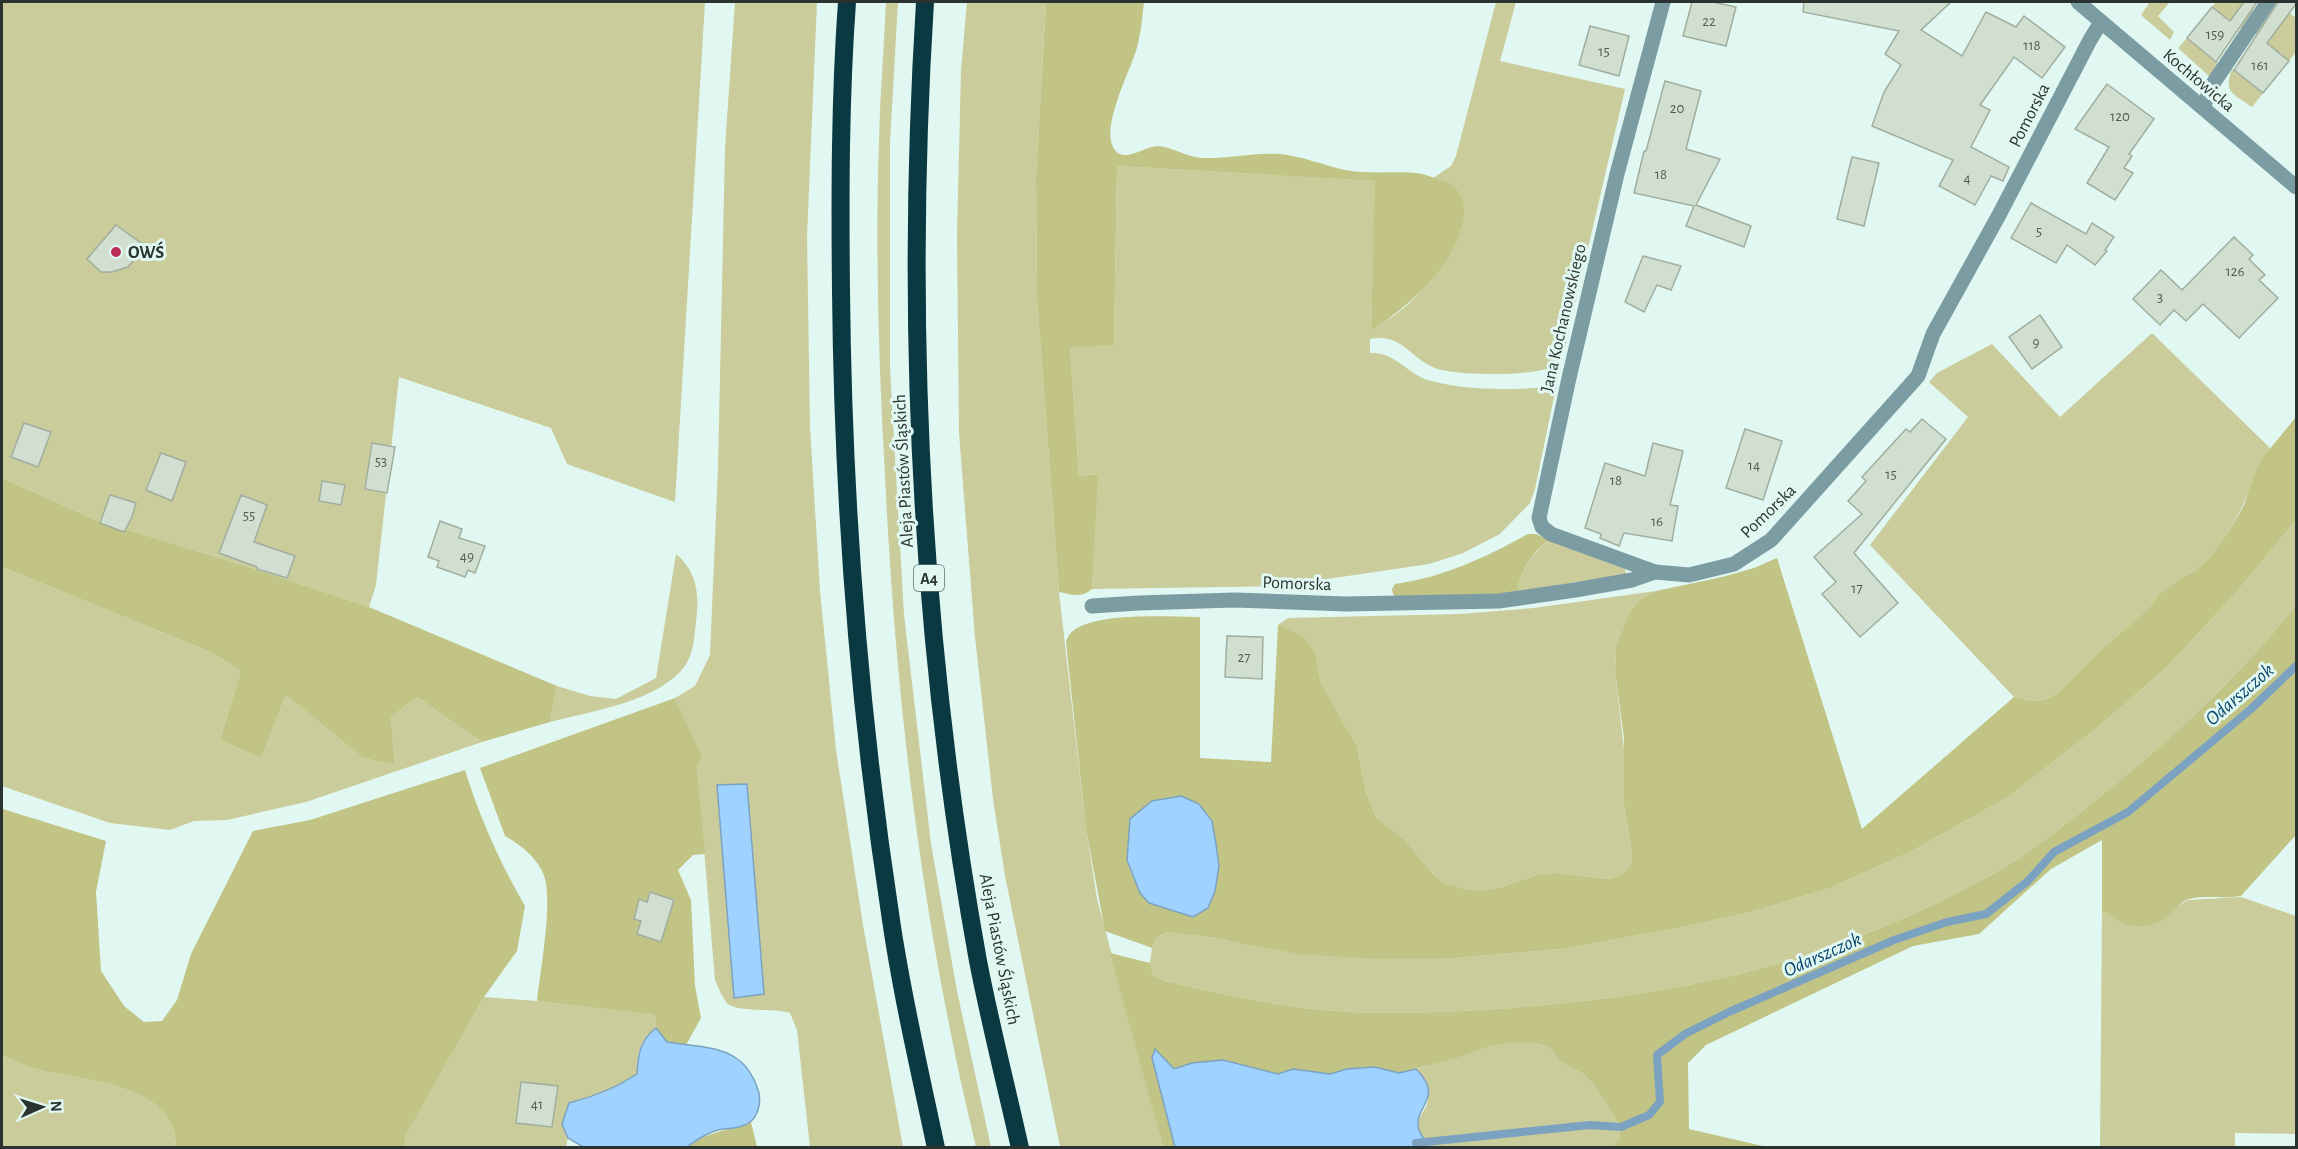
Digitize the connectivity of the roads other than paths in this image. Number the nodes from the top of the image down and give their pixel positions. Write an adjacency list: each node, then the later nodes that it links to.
1 (847, 2): 11 (highway)
2 (925, 2): 12 (highway, Aleja Piastów Śląskich / A4)
3 (1663, 2): 9 (street, Jana Kochanowskiego)
4 (2078, 2): 6 (street, Kochłowicka)
5 (2268, 2): 7 (street)
6 (2101, 22): 7 (street, Kochłowicka); 9 (street, Pomorska)
7 (2203, 108): 8 (street, Kochłowicka)
8 (2296, 187)
9 (1655, 572): 10 (street, Pomorska)
10 (1092, 606)
11 (936, 1148)
12 (1020, 1148)

